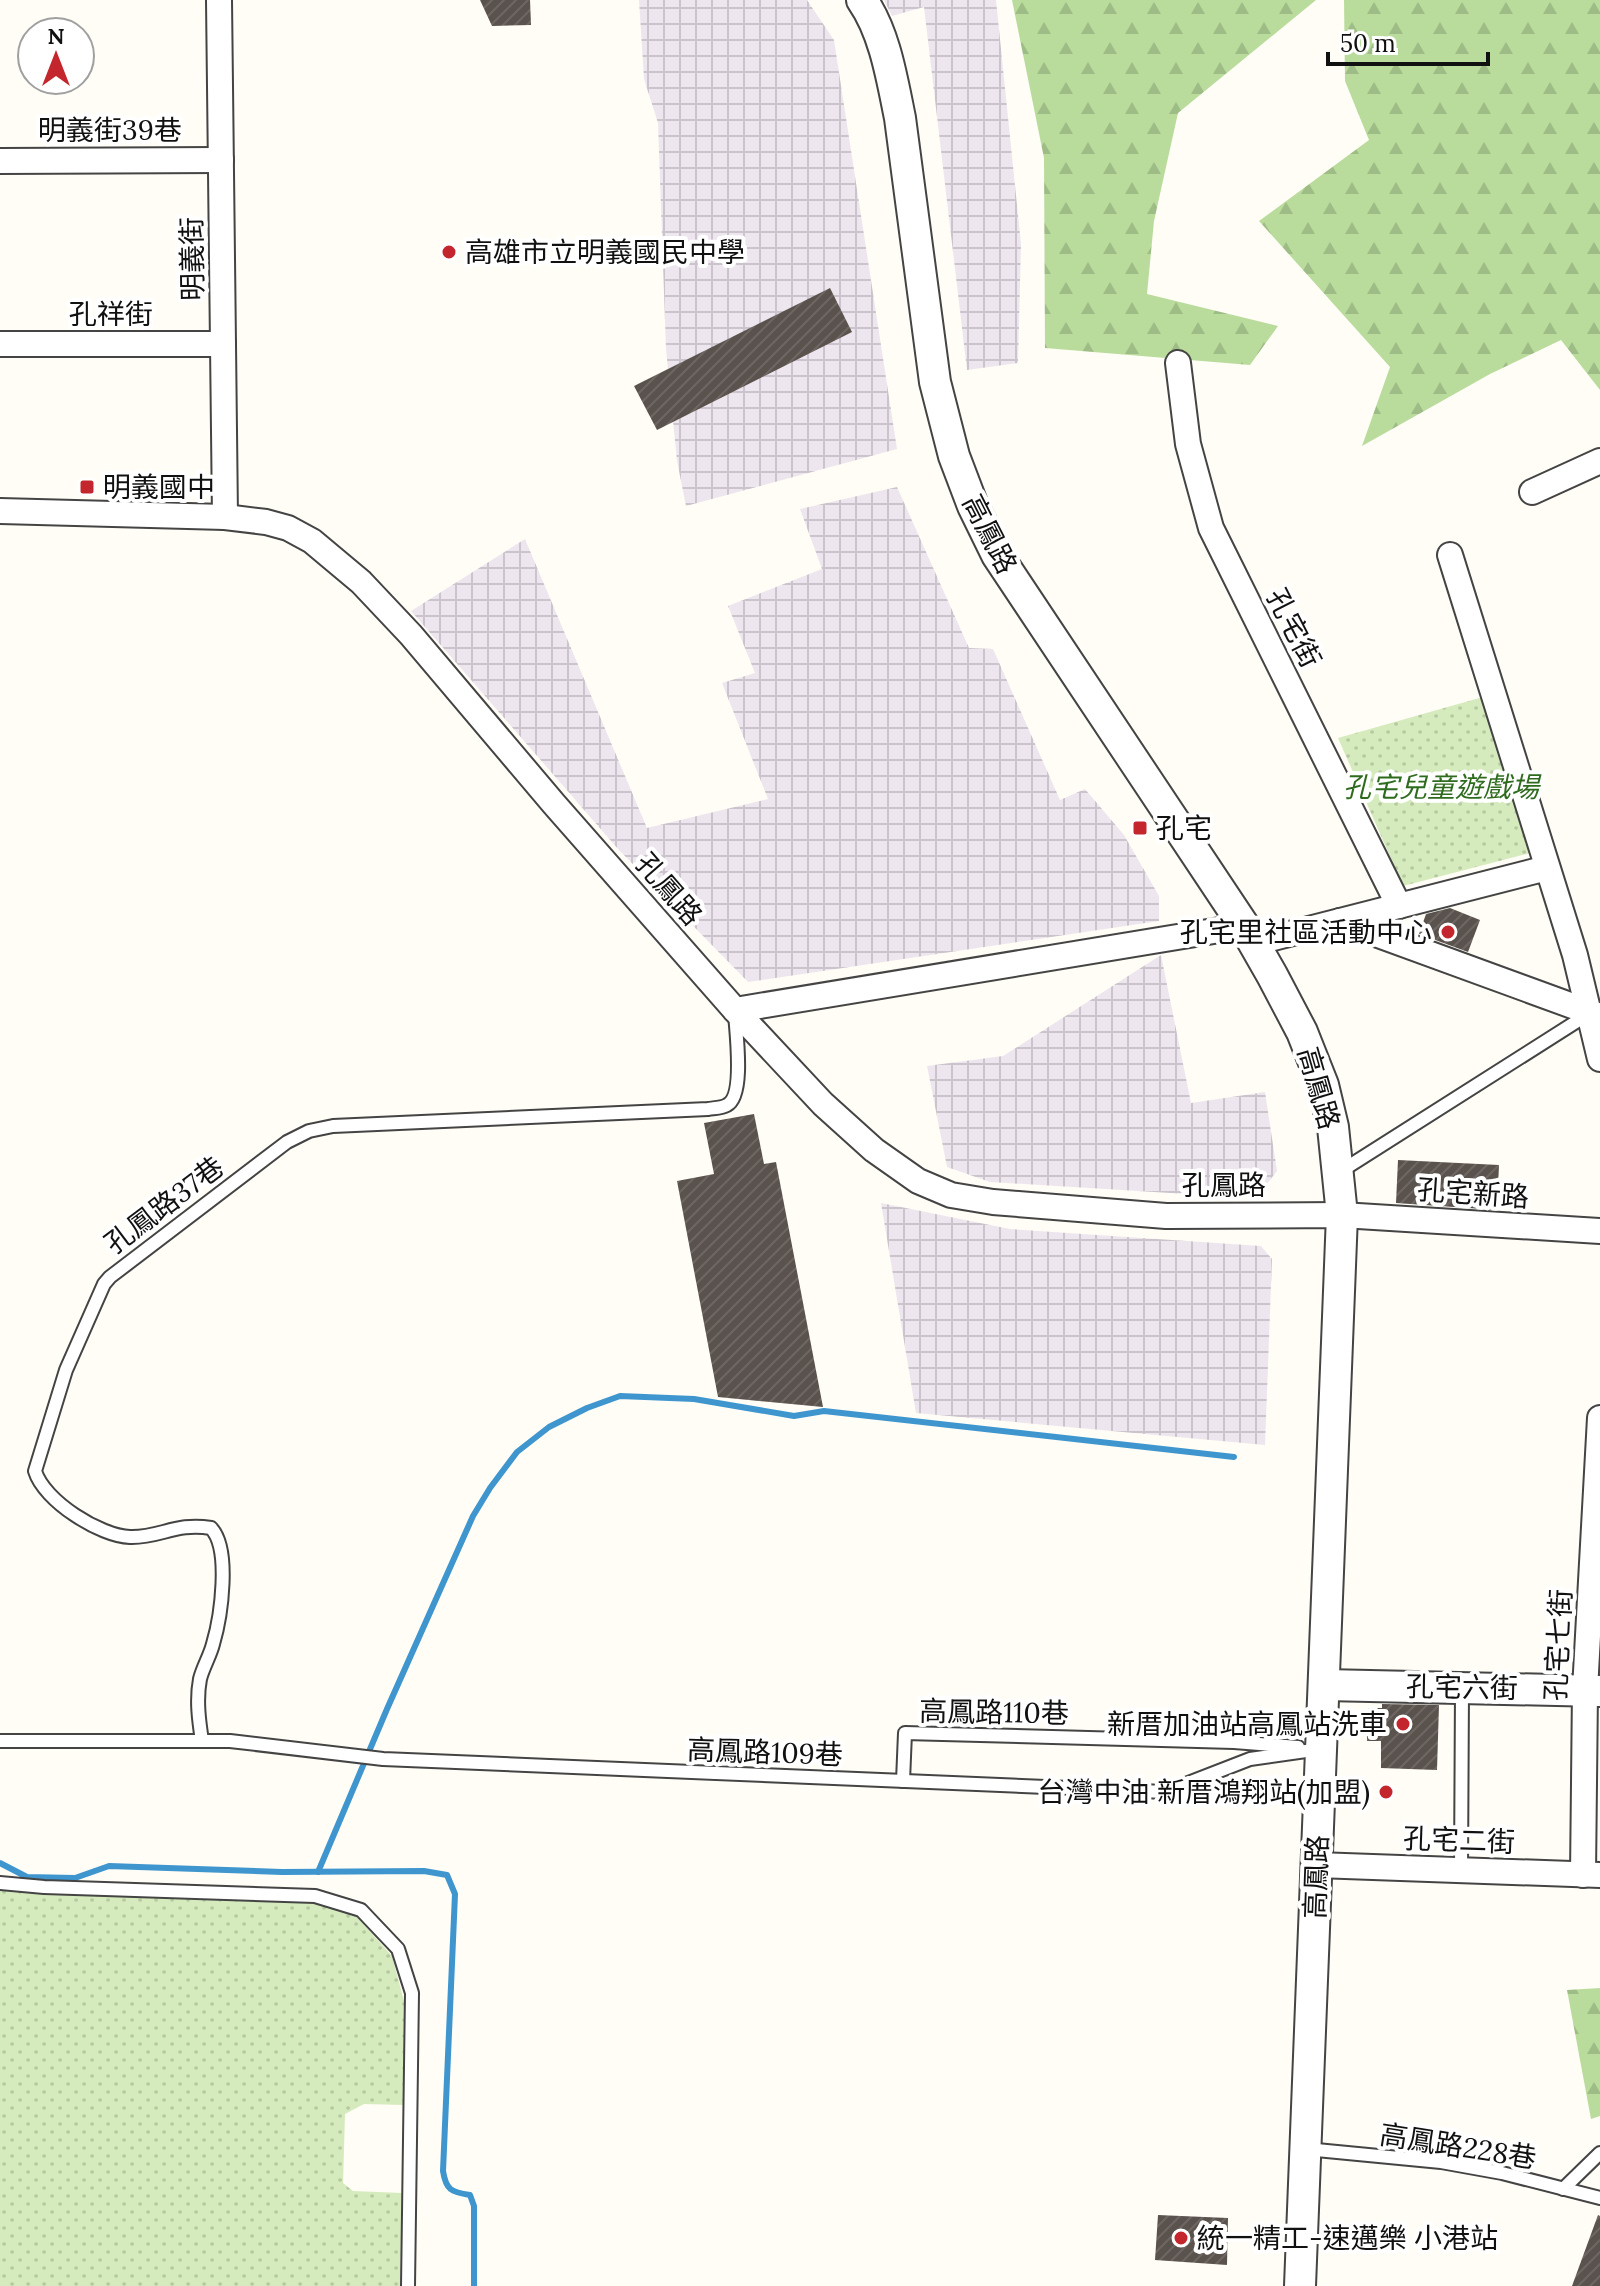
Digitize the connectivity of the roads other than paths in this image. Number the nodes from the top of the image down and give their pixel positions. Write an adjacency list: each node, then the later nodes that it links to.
1 (219, 0): 3 (street, 明義街)
2 (862, 0): 16 (street, 高鳳路)
3 (221, 160): 4 (street, 明義街39巷); 6 (street, 明義街)
4 (0, 161)
5 (0, 344): 6 (street, 孔祥街)
6 (223, 344): 11 (street, 明義街)
7 (1178, 363): 14 (street, 孔宅街)
8 (1600, 461): 9 (street)
9 (1532, 492)
10 (0, 511): 11 (street, 孔鳳路)
11 (225, 517): 17 (street, 孔鳳路)
12 (1450, 555): 13 (street)
13 (1547, 868): 14 (street); 18 (street)
14 (1399, 906): 15 (street)
15 (1340, 921): 16 (street); 18 (street)
16 (1249, 935): 17 (street); 20 (street, 高鳳路)
17 (735, 1010): 21 (street, 孔鳳路); 28 (lane, 孔鳳路37巷)
18 (1595, 1014): 19 (street); 20 (lane)
19 (1600, 1059)
20 (1338, 1173): 21 (street, 高鳳路)
21 (1342, 1215): 22 (street, 孔宅新路); 24 (street, 高鳳路)
22 (1600, 1231)
23 (1600, 1418): 26 (street, 孔宅七街)
24 (1325, 1685): 25 (street, 孔宅六街); 29 (street, 高鳳路)
25 (1462, 1687): 26 (street, 孔宅六街); 32 (lane)
26 (1592, 1690): 33 (street, 孔宅七街)
27 (0, 1741): 28 (lane)
28 (202, 1741): 30 (lane, 高鳳路109巷)
29 (1321, 1749): 30 (lane, 高鳳路109巷); 30 (lane, 高鳳路110巷); 31 (street, 高鳳路)
30 (903, 1781)
31 (1317, 1865): 32 (street, 孔宅二街); 35 (street, 高鳳路)
32 (1461, 1871): 33 (street, 孔宅二街)
33 (1592, 1875)
34 (0, 1883): 39 (lane)
35 (1306, 2149): 37 (lane, 高鳳路228巷); 40 (street, 高鳳路)
36 (1600, 2153): 37 (lane)
37 (1563, 2189): 38 (lane, 高鳳路228巷)
38 (1600, 2198)
39 (408, 2286)
40 (1300, 2286)

